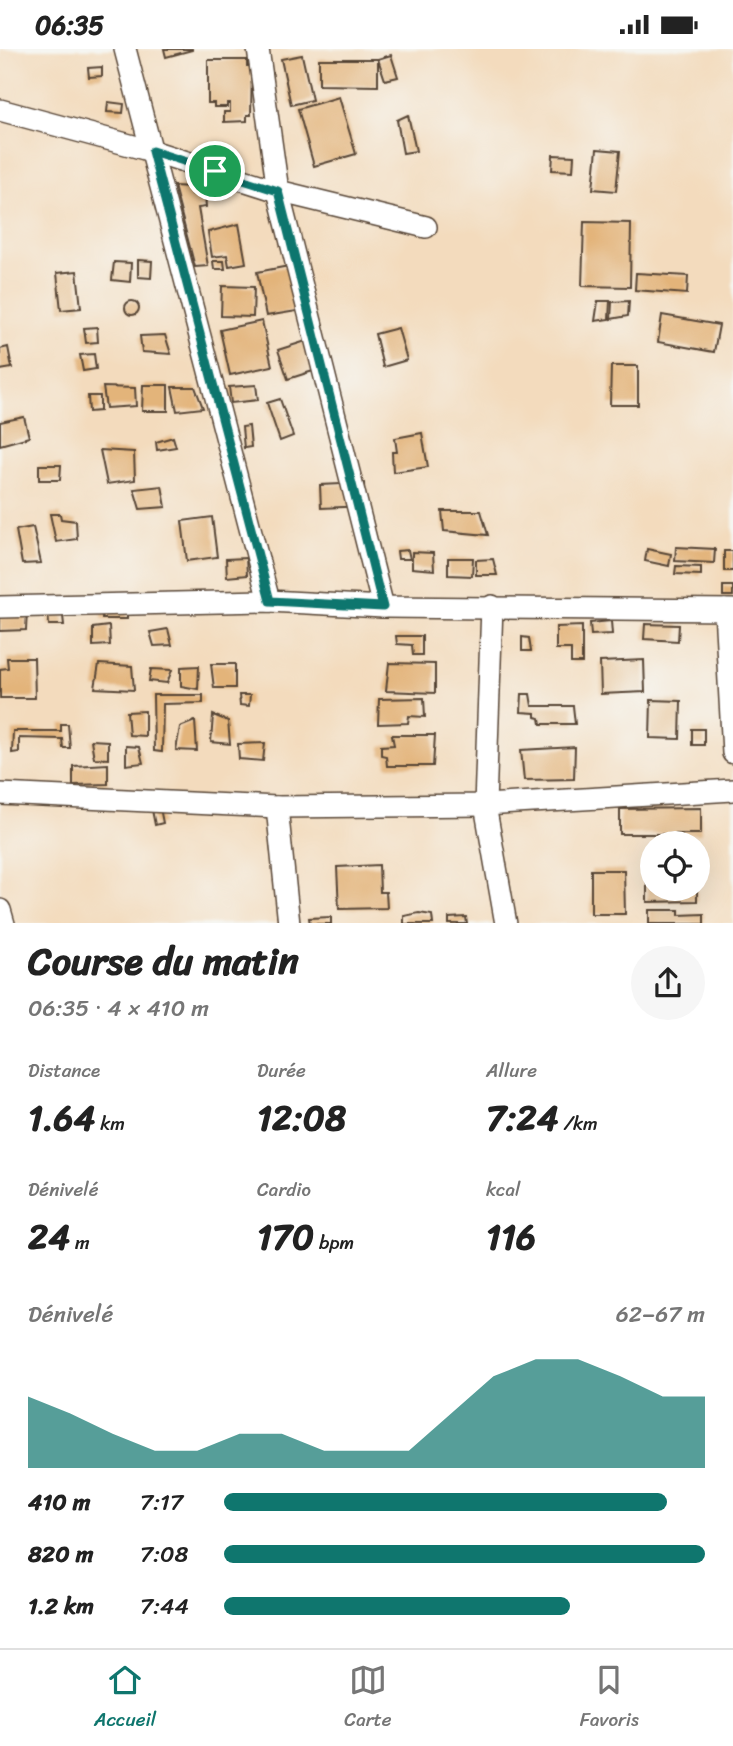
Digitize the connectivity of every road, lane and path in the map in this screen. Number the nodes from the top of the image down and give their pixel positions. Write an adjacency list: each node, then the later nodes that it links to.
1 (125, 49): 4 (street)
2 (258, 49): 5 (street)
3 (0, 110): 4 (street)
4 (152, 151): 5 (street); 7 (street)
5 (278, 191): 6 (street); 10 (street)
6 (426, 227)
7 (270, 601): 9 (street); 10 (street)
8 (492, 606): 10 (street); 11 (street); 15 (street)
9 (0, 607)
10 (383, 607)
11 (729, 610): 12 (street)
12 (733, 753)
13 (733, 790): 15 (street)
14 (0, 794): 16 (street)
15 (485, 805): 16 (street); 20 (street)
16 (277, 807): 19 (street)
17 (0, 910): 18 (street)
18 (4, 923)
19 (289, 923)
20 (506, 923)

